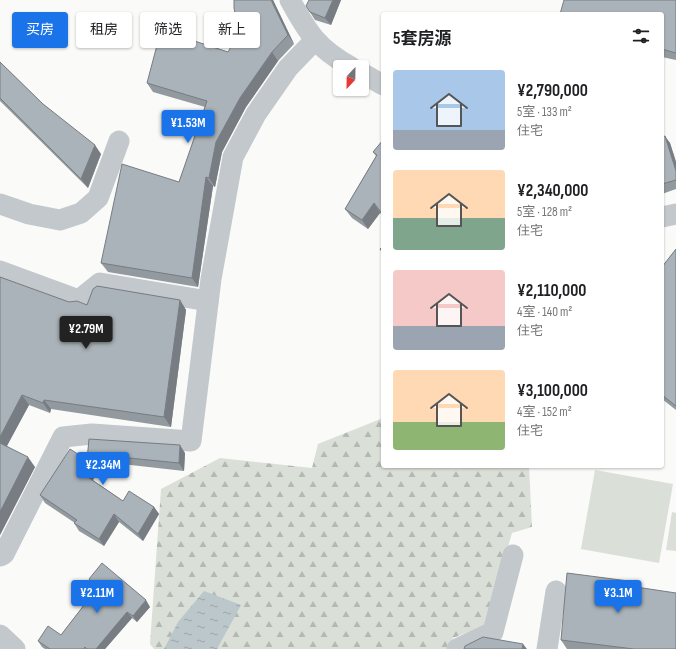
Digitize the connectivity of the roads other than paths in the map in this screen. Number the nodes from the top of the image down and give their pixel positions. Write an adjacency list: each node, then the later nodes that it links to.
1 (290, 0): 2 (street)
2 (315, 40): 3 (street); 11 (street)
3 (340, 60)
4 (369, 77): 5 (street)
5 (381, 84)
6 (119, 141): 7 (street)
7 (0, 204)
8 (676, 214): 9 (street)
9 (664, 217)
10 (0, 271): 11 (street)
11 (208, 301): 13 (street)
12 (513, 555): 17 (street)
13 (0, 556)
14 (556, 592): 18 (street)
15 (0, 635): 16 (street)
16 (15, 649)
17 (457, 649)
18 (547, 649)

